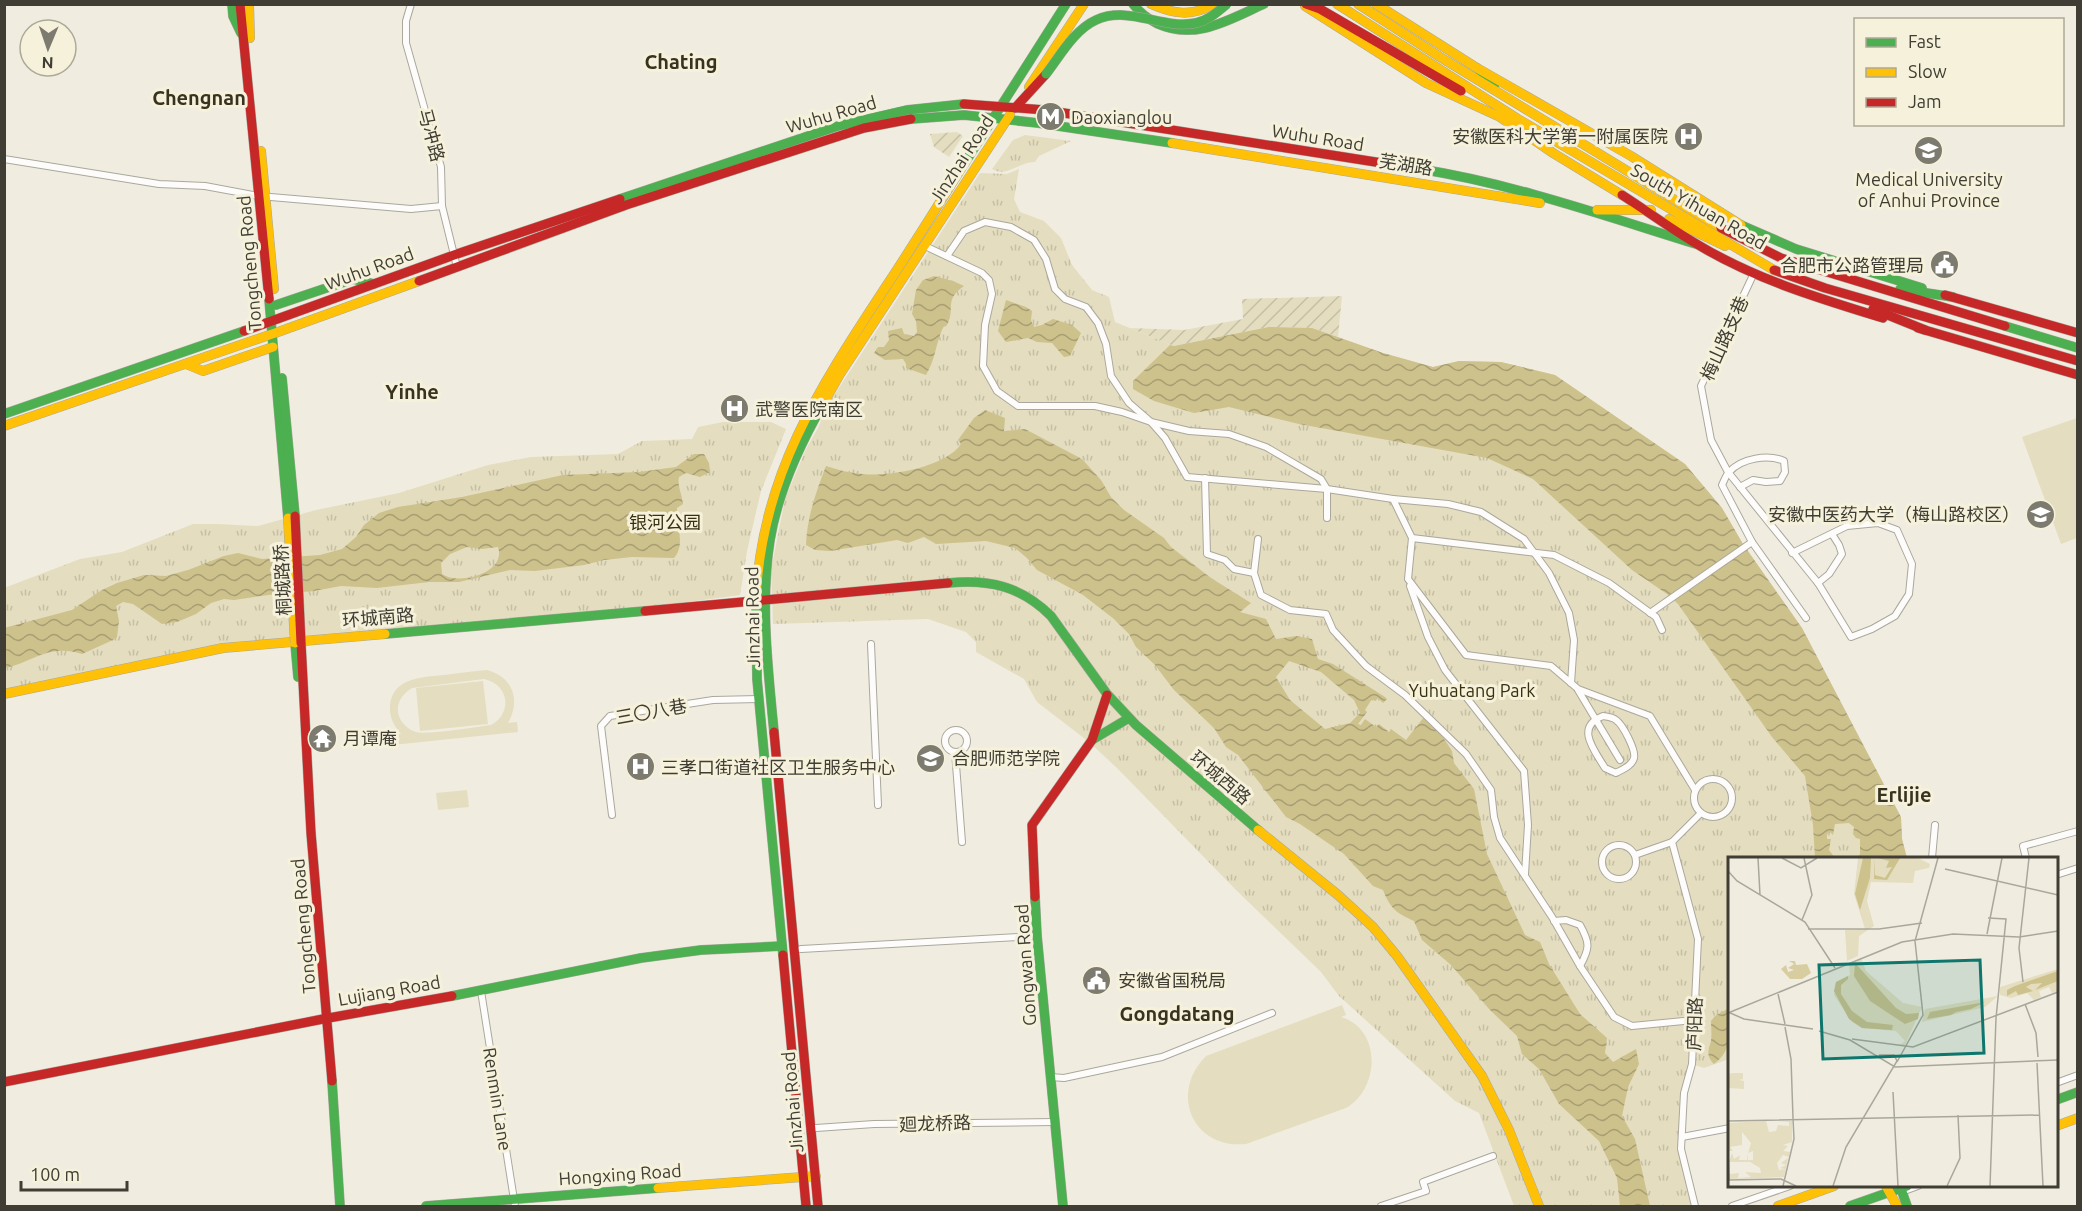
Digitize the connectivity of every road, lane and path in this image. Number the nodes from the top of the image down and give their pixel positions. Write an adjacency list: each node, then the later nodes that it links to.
1 (232, 4): 17 (main road)
2 (240, 4): 17 (main road, Tongcheng Road)
3 (249, 4): 17 (main road, Tongcheng Road)
4 (255, 4): 17 (main road)
5 (411, 4): 27 (street, 马冲路)
6 (1066, 4): 19 (main road, Jinzhai Road)
7 (1084, 4): 20 (main road, Jinzhai Road)
8 (1133, 4): 12 (main road, bridge)
9 (1151, 4): 10 (main road)
10 (1214, 4)
11 (1227, 4): 20 (main road, bridge)
12 (1264, 4)
13 (1304, 4): 18 (main road); 24 (main road)
14 (1337, 4): 18 (main road)
15 (1358, 4): 18 (main road)
16 (1376, 4): 18 (main road)
17 (247, 38): 26 (main road, Tongcheng Road)
18 (1469, 80): 22 (main road); 37 (main road, South Yihuan Road); 40 (main road)
19 (999, 107): 20 (main road, Wuhu Road); 21 (main road, Jinzhai Road); 32 (main road, Wuhu Road)
20 (1015, 108): 23 (main road, Jinzhai Road); 28 (main road, Wuhu Road)
21 (993, 118): 23 (main road, Wuhu Road); 34 (main road, Wuhu Road); 70 (main road, Jinzhai Road)
22 (1518, 119): 24 (main road); 36 (main road, South Yihuan Road)
23 (1007, 120): 28 (main road, 芜湖路); 31 (main road, Jinzhai Road)
24 (1553, 153): 29 (main road)
25 (4, 159): 26 (street)
26 (263, 196): 27 (street); 41 (main road, Tongcheng Road); 42 (main road, Tongcheng Road)
27 (442, 206): 32 (street, 马冲路)
28 (1586, 210): 29 (main road); 30 (main road, Wuhu Road)
29 (1648, 210): 30 (main road); 36 (main road)
30 (1696, 244): 35 (main road)
31 (925, 246): 33 (street); 70 (main road, Jinzhai Road)
32 (454, 255): 34 (street, 马冲路); 38 (main road, Wuhu Road)
33 (948, 256): 52 (street); 52 (street)
34 (457, 267): 44 (main road, Wuhu Road)
35 (1754, 273): 43 (main road); 54 (street, 梅山路支巷)
36 (1780, 273): 39 (main road, South Yihuan Road)
37 (1852, 281): 40 (main road); 47 (main road, South Yihuan Road)
38 (374, 284): 41 (main road); 42 (main road, Wuhu Road)
39 (1825, 288): 43 (main road); 48 (main road, South Yihuan Road)
40 (1953, 297): 45 (main road)
41 (276, 305): 42 (main road, Tongcheng Road)
42 (274, 320): 44 (main road, Tongcheng Road); 51 (main road, Wuhu Road)
43 (1925, 330): 50 (main road)
44 (275, 333): 46 (main road, Tongcheng Road); 49 (main road, Wuhu Road); 59 (main road, Tongcheng Road)
45 (2078, 333)
46 (273, 347): 49 (main road); 59 (main road, Tongcheng Road)
47 (2078, 348)
48 (2078, 361)
49 (186, 363): 53 (main road, Wuhu Road)
50 (2078, 375)
51 (4, 414)
52 (1151, 423): 55 (street); 57 (street)
53 (4, 426)
54 (1728, 472): 56 (street); 56 (street); 64 (street)
55 (1205, 478): 57 (street); 67 (street)
56 (1740, 487): 65 (street)
57 (1327, 489): 58 (street); 60 (street)
58 (1393, 499): 63 (street); 66 (street)
59 (291, 517): 74 (main road, 桐城路桥, bridge)
60 (1327, 518)
61 (1832, 534): 65 (street); 69 (street); 69 (street)
62 (1258, 538): 67 (street)
63 (1412, 538): 66 (street); 68 (street)
64 (1752, 542): 71 (street); 72 (street)
65 (1792, 553): 69 (street)
66 (1535, 554): 71 (street); 76 (street)
67 (1254, 573): 99 (street)
68 (1408, 579): 76 (street); 99 (street)
69 (1818, 583)
70 (760, 601): 78 (main road, 环城南路); 79 (main road, 环城西路); 80 (main road, Jinzhai Road); 124 (main road, Jinzhai Road)
71 (1650, 613): 73 (street)
72 (1806, 618)
73 (1662, 630)
74 (298, 643): 107 (main road, Tongcheng Road)
75 (871, 644): 87 (street)
76 (1571, 683): 77 (street)
77 (1578, 689): 82 (street); 86 (street)
78 (4, 694)
79 (1107, 694): 81 (main road, 环城西路); 83 (main road)
80 (759, 699): 89 (street, 三〇八巷); 102 (main road, Jinzhai Road)
81 (1129, 718): 83 (main road); 138 (main road, 环城西路)
82 (1595, 719): 82 (street); 85 (street)
83 (1092, 740): 101 (main road, Gongwan Road)
84 (955, 752): 92 (street)
85 (1620, 760)
86 (1695, 790): 88 (street); 88 (street)
87 (878, 805)
88 (1701, 813): 93 (street)
89 (612, 815)
90 (1935, 825): 95 (street)
91 (2078, 831): 96 (street)
92 (962, 842)
93 (1672, 842): 94 (street); 108 (street, 庐阳路)
94 (1635, 855): 94 (street)
95 (1932, 857)
96 (2026, 857)
97 (2078, 868): 98 (street)
98 (2058, 874)
99 (1525, 875): 100 (street)
100 (1554, 921): 104 (street); 104 (street)
101 (1037, 936): 103 (street); 110 (main road, Gongwan Road)
102 (782, 946): 105 (main road, Lujiang Road); 125 (main road, Jinzhai Road)
103 (801, 950)
104 (1580, 966): 108 (street)
105 (481, 991): 107 (main road, Lujiang Road); 130 (street, Renmin Lane)
106 (1272, 1012): 110 (street)
107 (325, 1018): 111 (main road, Lujiang Road); 131 (main road, Tongcheng Road); 132 (main road, Tongcheng Road)
108 (1694, 1020): 122 (street, 庐阳路)
109 (2078, 1075): 112 (street)
110 (1050, 1077): 116 (main road, Gongwan Road)
111 (4, 1082)
112 (2058, 1082)
113 (2078, 1092): 114 (main road)
114 (2058, 1099)
115 (2078, 1118): 118 (main road)
116 (1054, 1122): 119 (street, 廻龙桥路); 136 (main road, Gongwan Road)
117 (2078, 1124): 121 (street)
118 (2058, 1125)
119 (816, 1128)
120 (1728, 1128): 122 (street)
121 (2058, 1131)
122 (1682, 1137): 139 (street, 庐阳路)
123 (1493, 1156): 137 (street)
124 (816, 1176): 125 (main road, Hongxing Road); 135 (main road, Jinzhai Road)
125 (804, 1177): 130 (main road, Hongxing Road); 134 (main road, Jinzhai Road)
126 (1784, 1187): 140 (street)
127 (1829, 1187): 141 (main road)
128 (1903, 1188): 129 (main road); 145 (main road)
129 (1889, 1191): 142 (main road); 143 (street); 144 (main road)
130 (515, 1202): 133 (main road, Hongxing Road)
131 (335, 1206)
132 (340, 1206)
133 (426, 1206)
134 (806, 1206)
135 (819, 1206)
136 (1063, 1206)
137 (1381, 1206)
138 (1539, 1206)
139 (1695, 1206)
140 (1732, 1206)
141 (1778, 1206)
142 (1850, 1206)
143 (1862, 1206)
144 (1897, 1206)
145 (1907, 1206)

